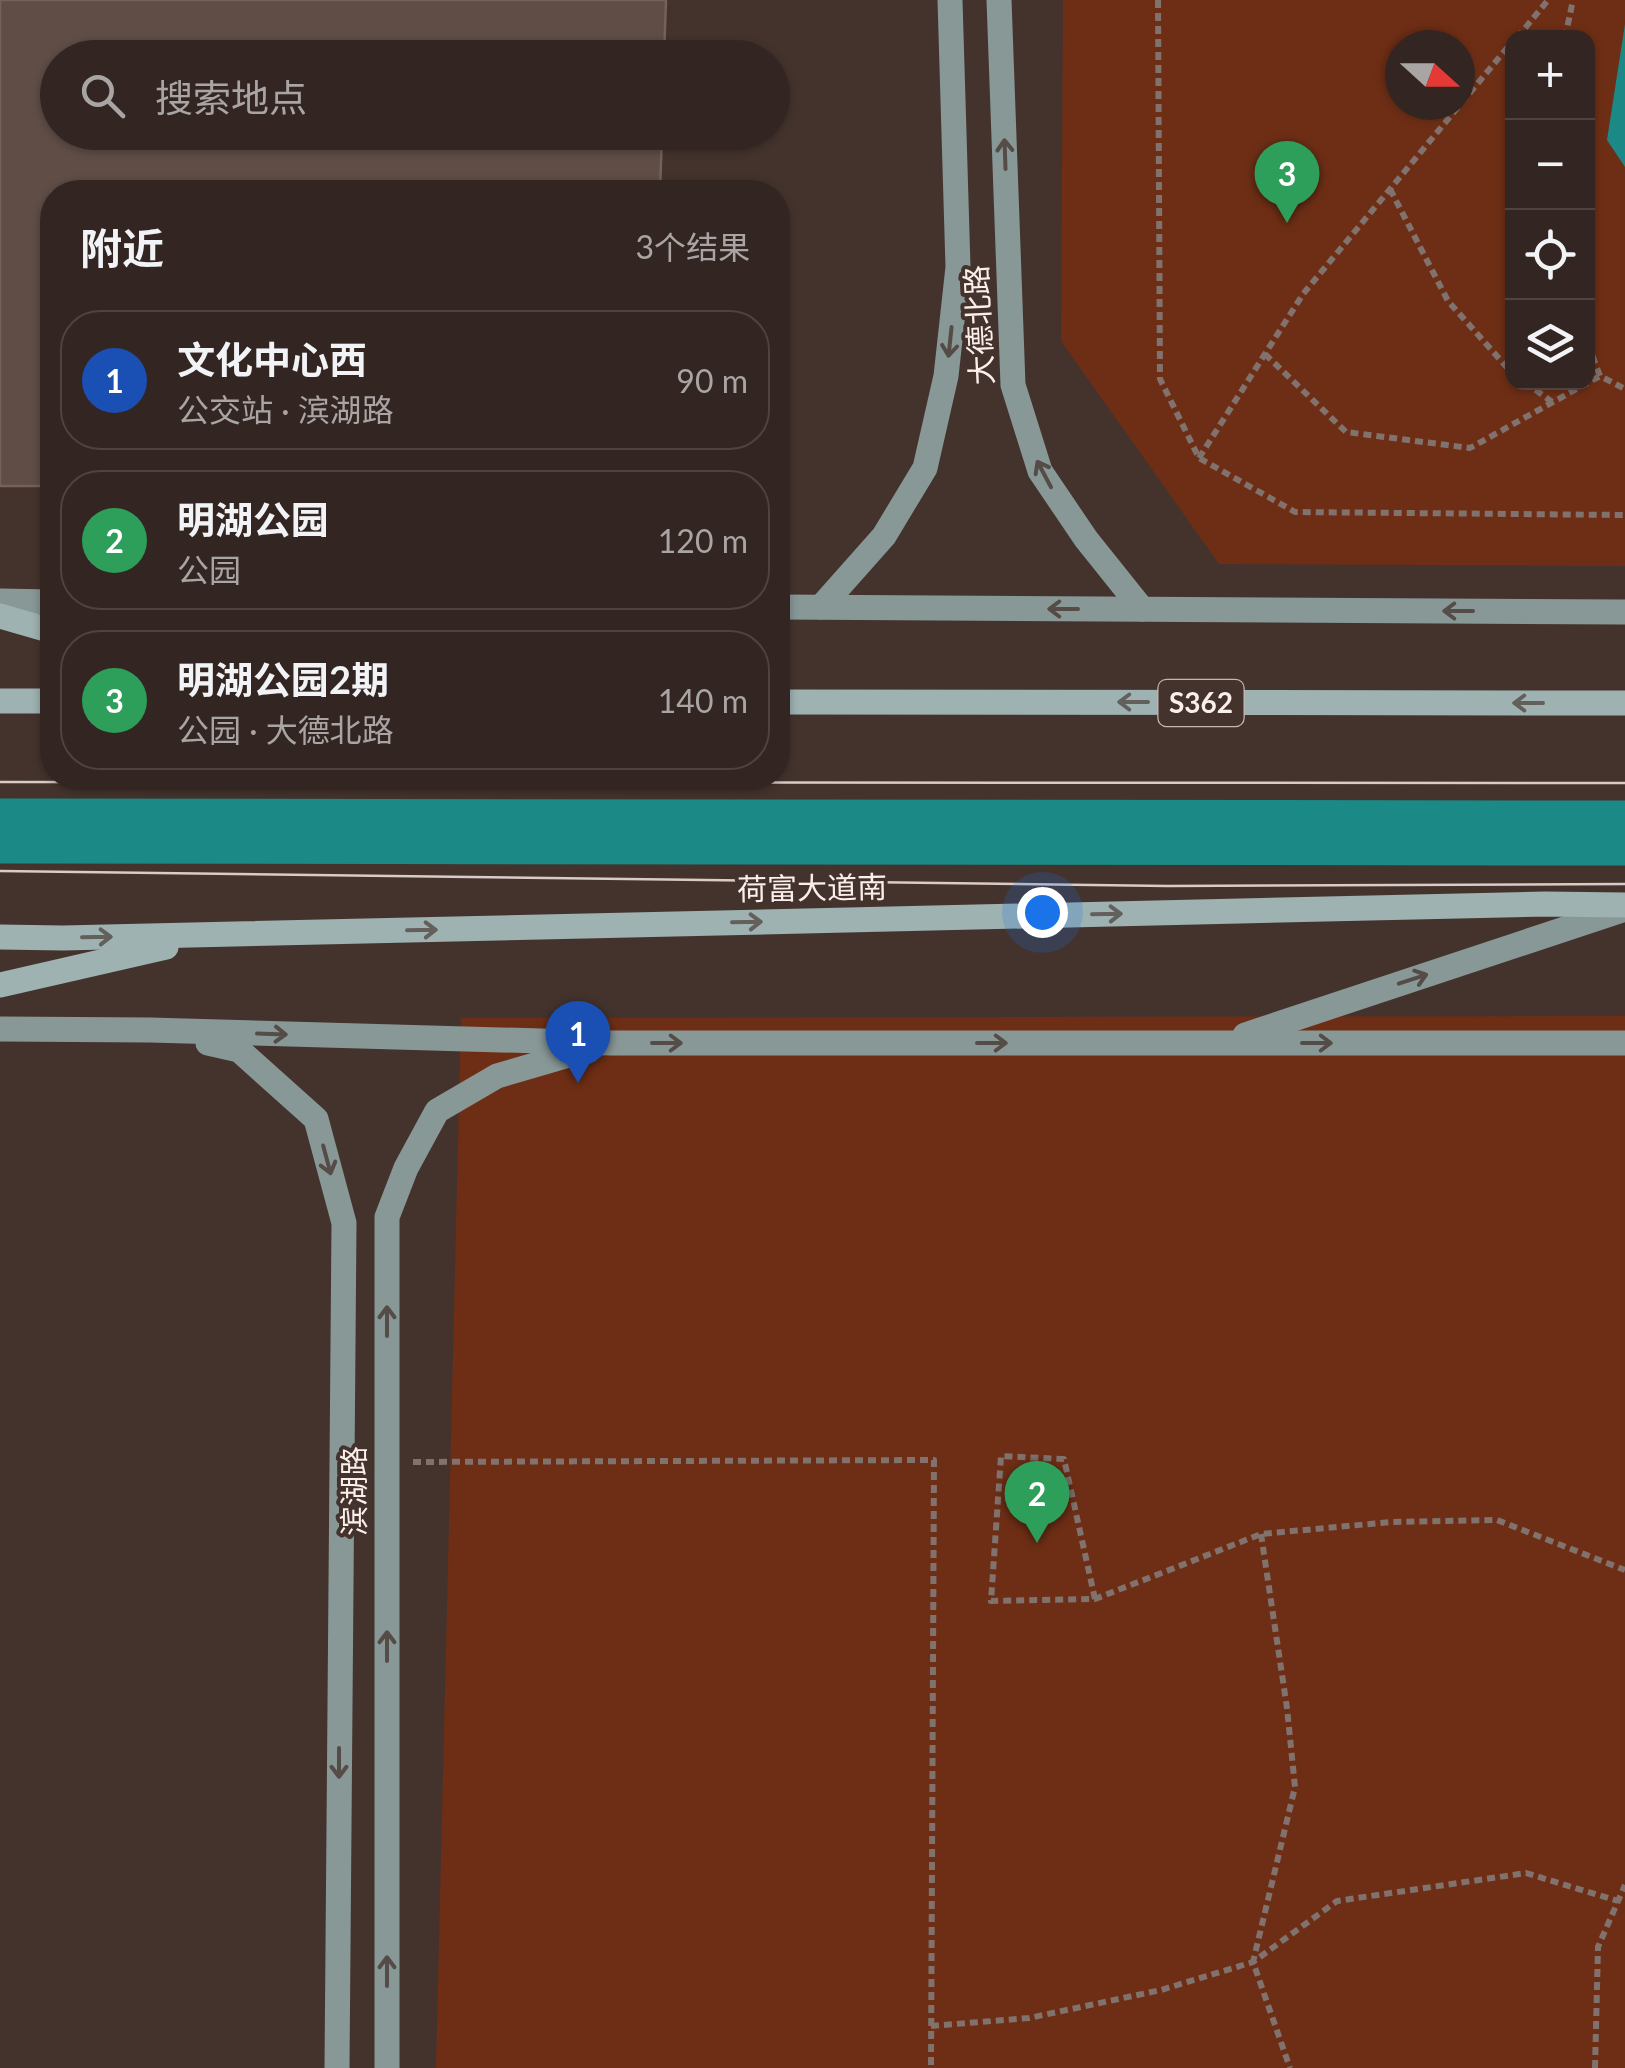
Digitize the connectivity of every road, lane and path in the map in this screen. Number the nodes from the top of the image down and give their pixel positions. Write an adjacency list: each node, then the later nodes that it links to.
1 (950, 0): 22 (street, one-way to 22)
2 (998, 0): 23 (street, 大德北路, one-way to 2)
3 (1158, 0): 17 (path)
4 (1548, 0): 6 (path)
5 (1573, 0): 7 (path)
6 (1522, 30)
7 (1567, 30)
8 (1505, 51): 9 (path)
9 (1390, 190): 10 (path); 12 (path)
10 (1265, 354): 16 (path); 17 (path)
11 (1595, 363): 13 (path)
12 (1505, 365)
13 (1600, 376): 14 (path); 16 (path)
14 (1625, 389)
15 (1536, 390): 16 (path)
16 (1552, 402)
17 (1199, 458): 18 (path)
18 (1625, 514)
19 (0, 602): 20 (street)
20 (40, 602)
21 (790, 607): 22 (street)
22 (822, 607): 23 (street, one-way to 22)
23 (1142, 609): 24 (street, one-way to 23)
24 (1625, 612)
25 (0, 616): 26 (main road)
26 (40, 628)
27 (0, 701): 28 (main road)
28 (40, 701)
29 (790, 702): 30 (main road, S362, one-way to 29)
30 (1625, 703)
31 (1625, 907): 32 (main road, 荷富大道南, one-way to 31); 38 (street, one-way to 31)
32 (220, 934): 33 (main road, 荷富大道南, one-way to 32); 34 (main road)
33 (0, 937)
34 (0, 985)
35 (0, 1029): 36 (street)
36 (150, 1030): 37 (street, one-way to 37); 48 (street, 滨湖路, one-way to 48)
37 (610, 1043): 38 (street, one-way to 38); 40 (street, 滨湖路, one-way to 37)
38 (1221, 1043): 39 (street, one-way to 39)
39 (1625, 1043)
40 (387, 1462): 47 (path); 49 (street, 滨湖路, one-way to 40)
41 (1261, 1534): 42 (path); 43 (path); 46 (path)
42 (1625, 1570)
43 (1094, 1599): 43 (path)
44 (1625, 1884): 45 (path)
45 (1618, 1901): 46 (path); 52 (path)
46 (1253, 1962): 47 (path); 51 (path)
47 (931, 2026): 50 (path)
48 (337, 2068)
49 (387, 2068)
50 (931, 2068)
51 (1290, 2068)
52 (1595, 2068)

